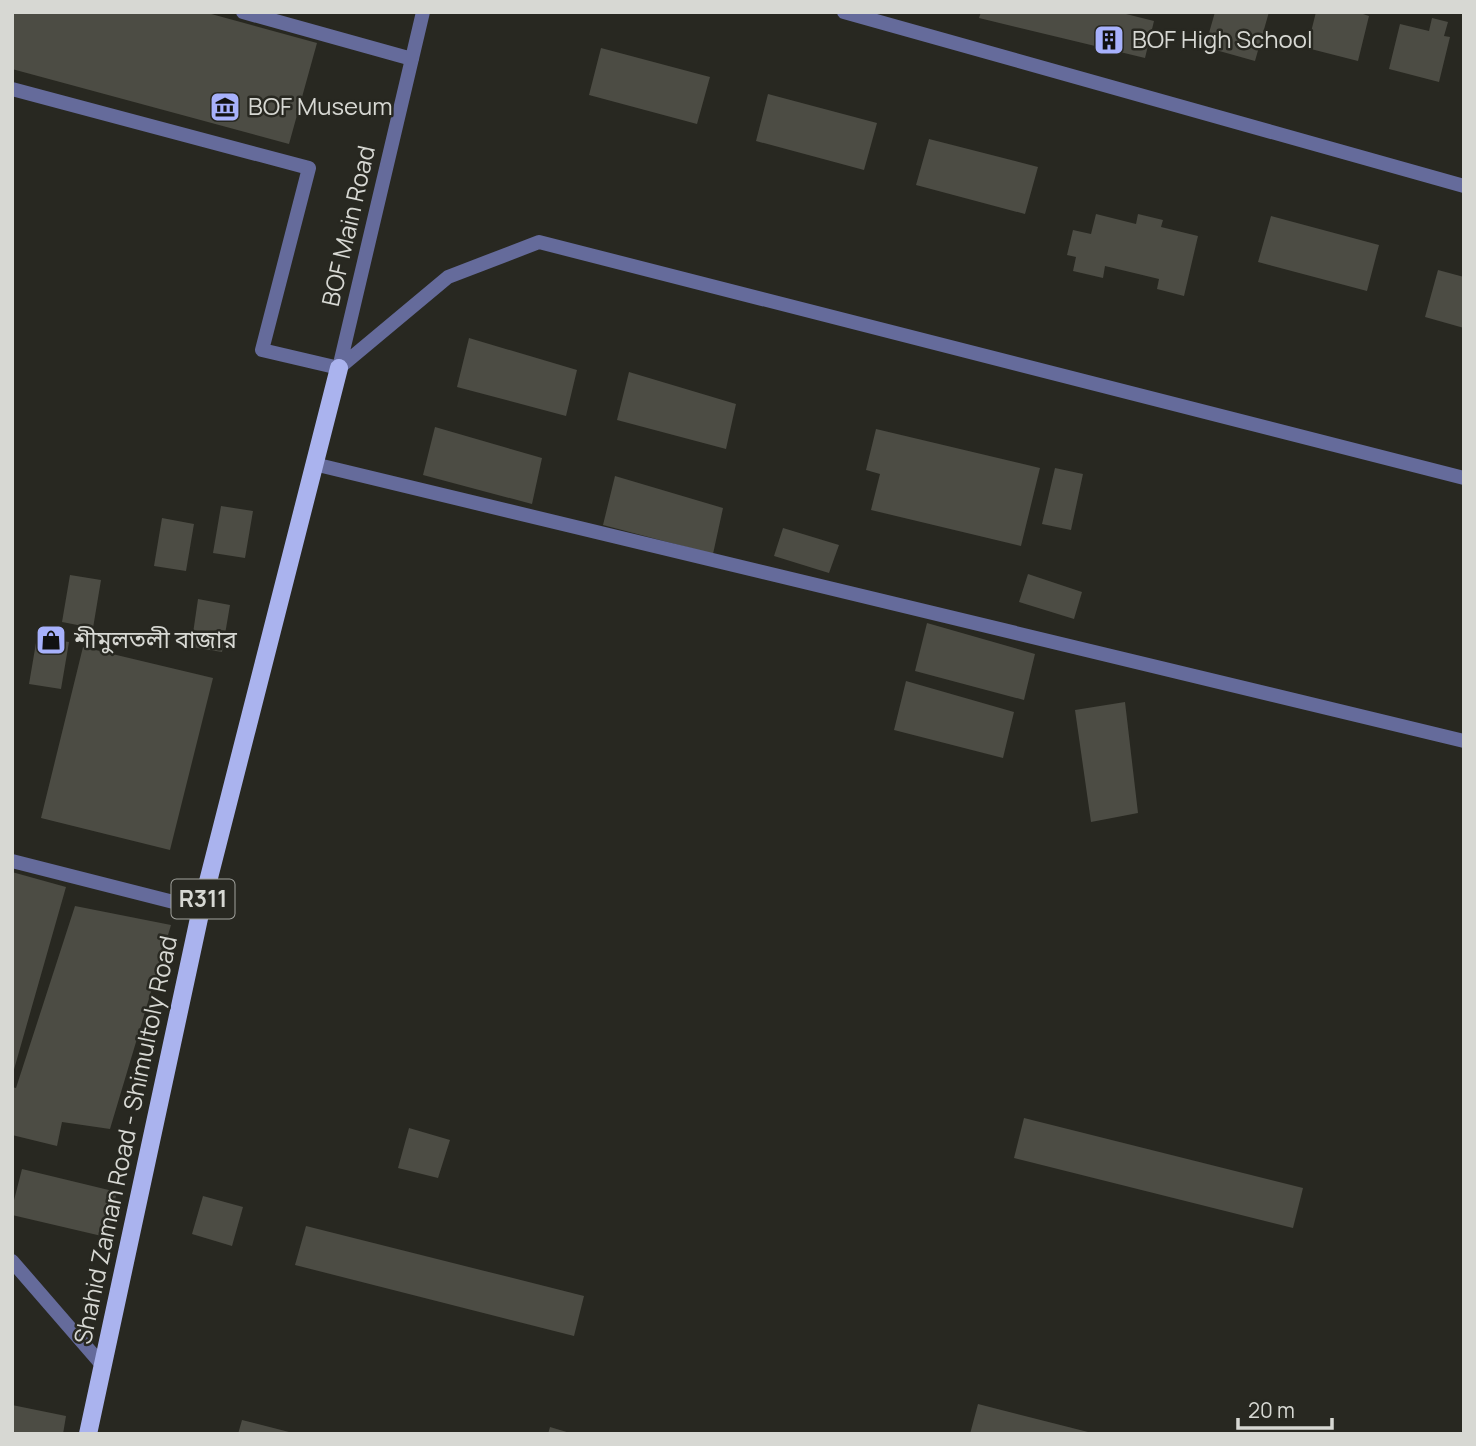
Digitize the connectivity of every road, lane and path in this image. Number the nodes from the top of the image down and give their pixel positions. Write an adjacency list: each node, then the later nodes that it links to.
1 (243, 12): 4 (street)
2 (424, 12): 4 (street, BOF Main Road / R311)
3 (844, 12): 6 (street)
4 (412, 59): 7 (street, BOF Main Road / R311)
5 (12, 89): 7 (street)
6 (1464, 186)
7 (339, 368): 8 (main road, Shahid Zaman Road - Shimultoly Road / R311); 9 (street)
8 (314, 464): 10 (street); 12 (main road, Shahid Zaman Road - Shimultoly Road / R311)
9 (1464, 478)
10 (1464, 741)
11 (12, 861): 12 (street)
12 (201, 909): 14 (main road, Shahid Zaman Road - Shimultoly Road / R311)
13 (12, 1261): 14 (street)
14 (103, 1366): 15 (main road, Shahid Zaman Road - Shimultoly Road / R311)
15 (88, 1434)

